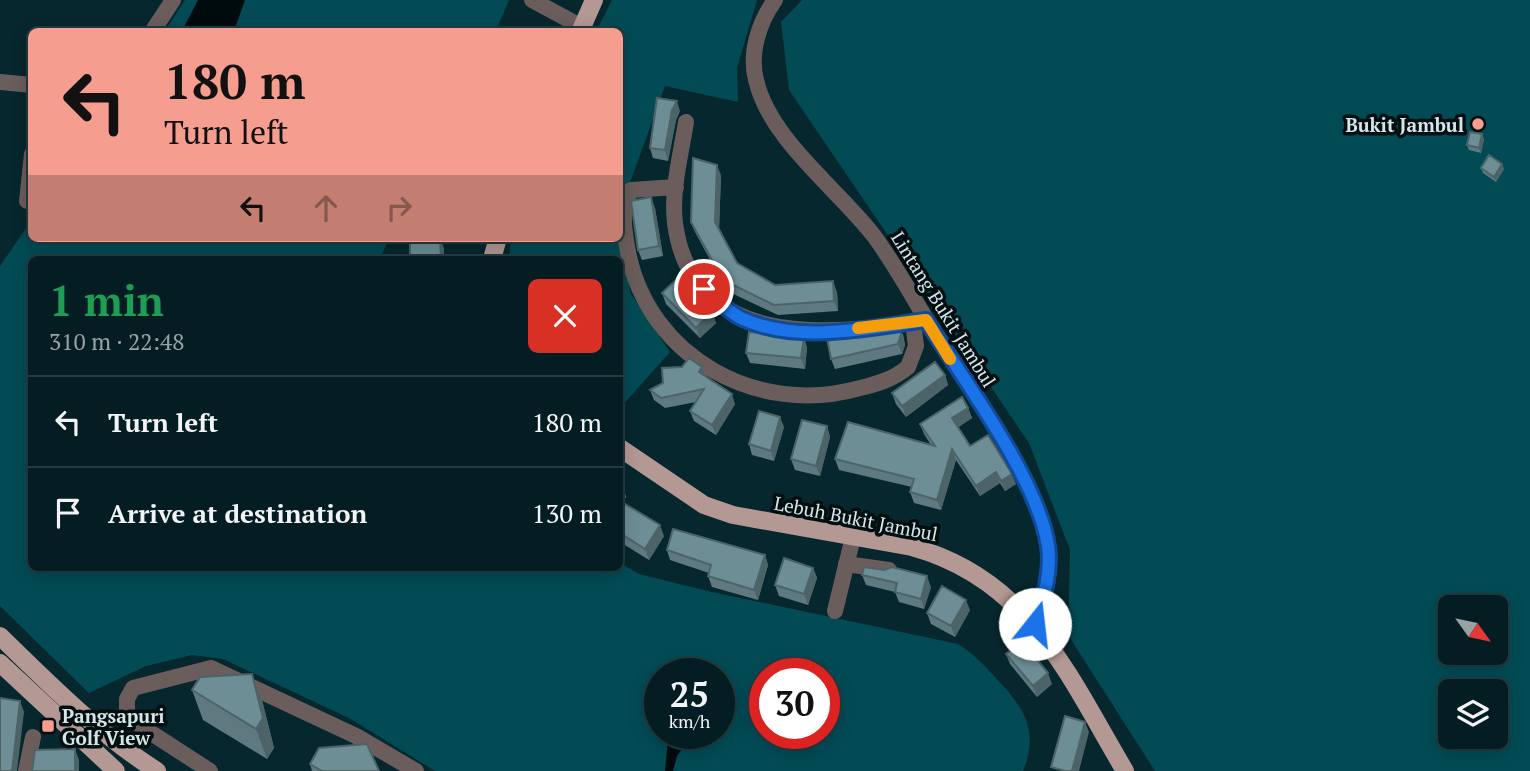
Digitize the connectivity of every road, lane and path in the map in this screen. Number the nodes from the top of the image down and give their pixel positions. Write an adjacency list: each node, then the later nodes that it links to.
1 (532, 0): 6 (street)
2 (594, 0): 7 (main road)
3 (775, 0): 16 (street, Lintang Bukit Jambul)
4 (172, 2): 5 (street)
5 (155, 28)
6 (579, 28)
7 (581, 28)
8 (0, 82): 9 (street)
9 (28, 86)
10 (686, 122): 11 (street)
11 (676, 187): 14 (street); 16 (street)
12 (28, 192): 13 (street)
13 (27, 201)
14 (623, 218)
15 (623, 226): 16 (street)
16 (919, 321): 22 (street, Lintang Bukit Jambul)
17 (623, 450): 18 (main road, Lebuh Bukit Jambul)
18 (853, 537): 19 (street); 22 (main road, Lebuh Bukit Jambul)
19 (846, 564): 20 (street); 21 (street)
20 (889, 570)
21 (835, 611)
22 (1035, 624): 31 (main road, Lebuh Bukit Jambul)
23 (0, 636): 28 (main road)
24 (0, 663): 27 (main road)
25 (33, 737): 26 (street)
26 (26, 771)
27 (116, 771)
28 (157, 771)
29 (210, 771): 30 (street)
30 (416, 771)
31 (1125, 771)

